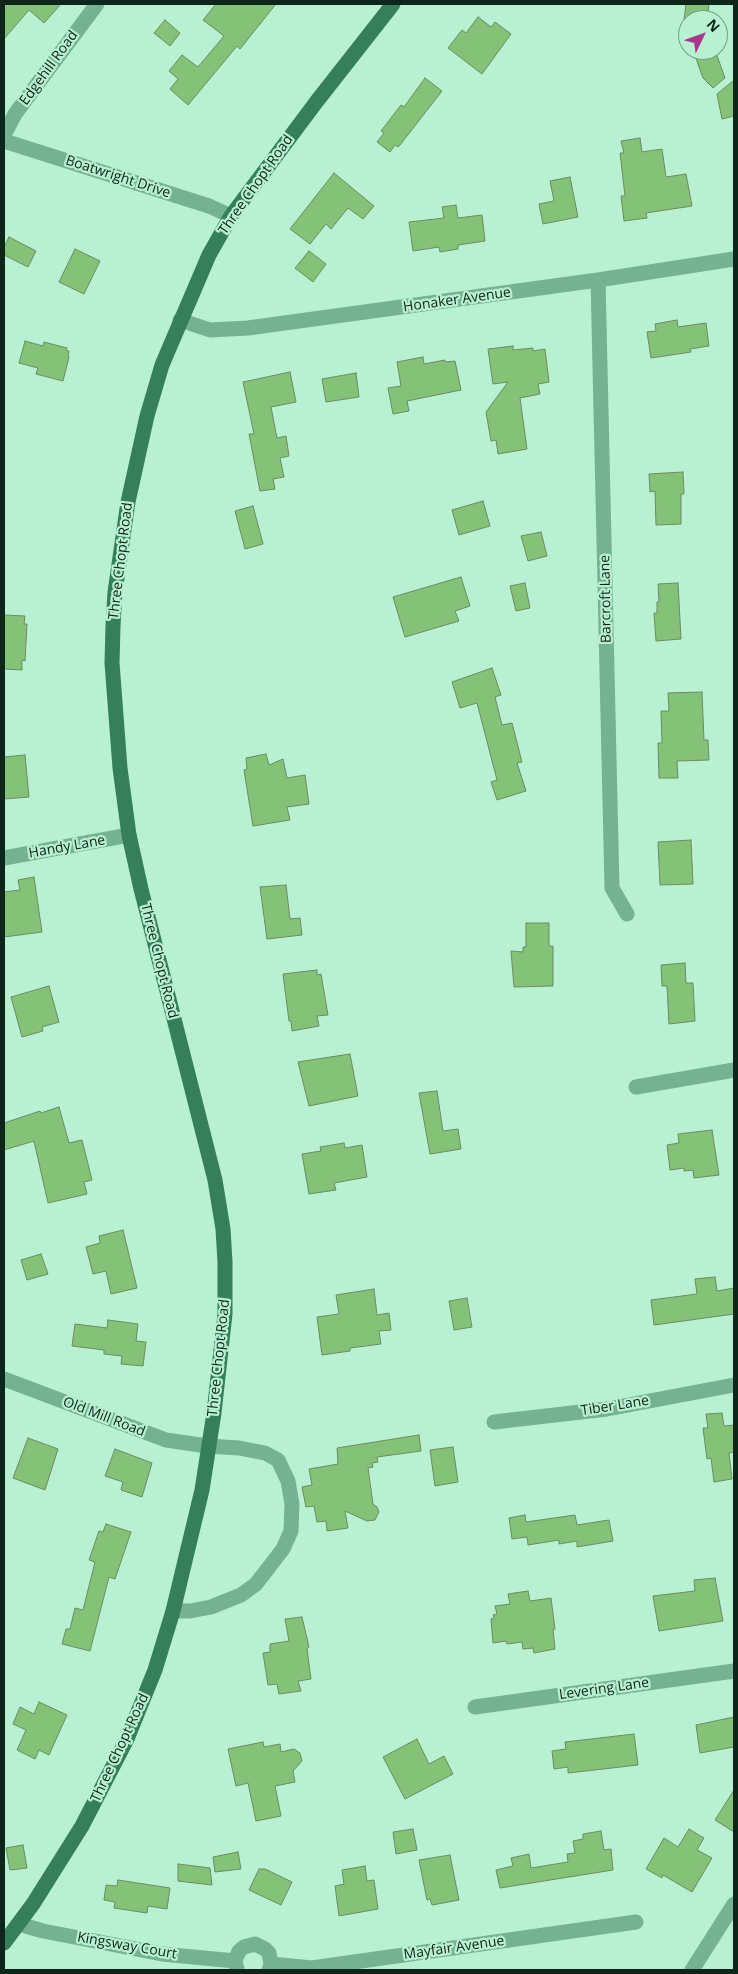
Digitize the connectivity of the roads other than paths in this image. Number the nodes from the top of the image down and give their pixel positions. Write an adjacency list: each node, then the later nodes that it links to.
1 (97, 4): 3 (street, Edgehill Road)
2 (393, 4): 5 (main road, Three Chopt Road)
3 (4, 135)
4 (4, 141): 5 (street, Boatwright Drive)
5 (231, 216): 8 (main road, Three Chopt Road)
6 (734, 259): 7 (street, Honaker Avenue)
7 (598, 280): 8 (street, Honaker Avenue); 11 (street, Barcroft Lane)
8 (180, 320): 9 (main road, Three Chopt Road)
9 (129, 835): 10 (street, Handy Lane); 17 (main road, Three Chopt Road)
10 (4, 858)
11 (627, 914)
12 (734, 1070): 13 (street)
13 (636, 1087)
14 (4, 1379): 17 (street, Old Mill Road)
15 (734, 1385): 16 (street, Tiber Lane)
16 (494, 1422)
17 (207, 1446): 18 (main road, Three Chopt Road); 18 (street, Old Mill Road)
18 (173, 1611): 23 (main road, Three Chopt Road)
19 (734, 1671): 20 (street, Levering Lane)
20 (475, 1707)
21 (734, 1904): 27 (street)
22 (636, 1922): 26 (street, Mayfair Avenue)
23 (19, 1924): 24 (main road, Three Chopt Road); 25 (street, Kingsway Court)
24 (4, 1943)
25 (236, 1966): 26 (street, Kingsway Court)
26 (270, 1967)
27 (692, 1970)

